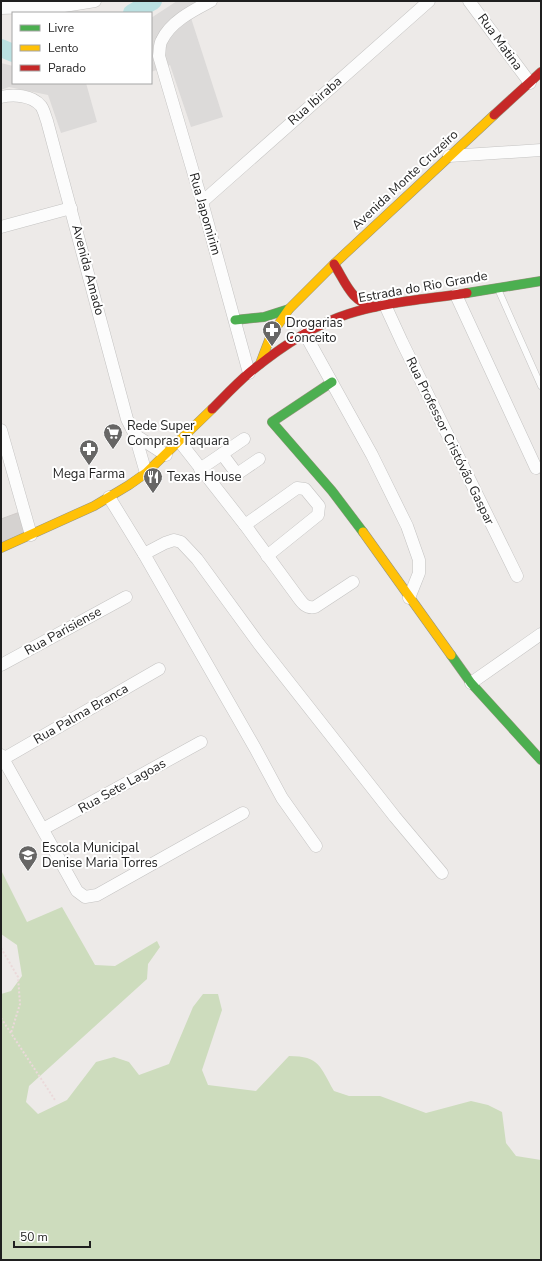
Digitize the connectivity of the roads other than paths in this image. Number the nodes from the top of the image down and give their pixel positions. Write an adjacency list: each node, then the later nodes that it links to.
1 (95, 1): 5 (street)
2 (211, 1): 12 (street, Rua Japomirim)
3 (429, 1): 12 (street, Rua Ibiraba)
4 (469, 1): 8 (street, Rua Matina)
5 (40, 4): 6 (street)
6 (1, 8)
7 (541, 72): 8 (street, Avenida Monte Cruzeiro)
8 (530, 83): 11 (street, Avenida Monte Cruzeiro)
9 (1, 97): 13 (street, Avenida Amado)
10 (541, 150): 11 (street)
11 (449, 156): 15 (street, Avenida Monte Cruzeiro)
12 (202, 202): 23 (street, Rua Japomirim)
13 (71, 208): 14 (street); 30 (street, Avenida Amado)
14 (1, 227)
15 (334, 264): 19 (street); 21 (street, Avenida Monte Cruzeiro)
16 (541, 281): 17 (street, Estrada do Rio Grande)
17 (498, 287): 18 (street, Estrada do Rio Grande); 28 (lane)
18 (456, 295): 20 (street, Estrada do Rio Grande); 36 (street)
19 (359, 301): 20 (street); 22 (street)
20 (380, 306): 22 (street, Estrada do Rio Grande); 45 (street, Rua Professor Cristóvão Gaspar)
21 (289, 309): 23 (street, Avenida Monte Cruzeiro); 25 (street, Avenida Monte Cruzeiro)
22 (357, 312): 24 (street, Estrada do Rio Grande)
23 (235, 320): 26 (street, Rua Japomirim)
24 (305, 334): 25 (street, Estrada do Rio Grande); 27 (street)
25 (260, 364): 26 (street, Estrada do Rio Grande)
26 (249, 373): 32 (street, Estrada do Rio Grande)
27 (332, 382): 48 (street); 48 (street)
28 (541, 386)
29 (1, 430): 41 (street)
30 (135, 435): 34 (street); 38 (street, Avenida Amado)
31 (244, 439): 33 (street)
32 (180, 442): 34 (street, Estrada do Rio Grande); 37 (street)
33 (222, 454): 35 (street); 37 (street)
34 (166, 455): 38 (street, Estrada do Rio Grande)
35 (259, 458)
36 (536, 468)
37 (200, 469): 40 (street)
38 (146, 473): 39 (street, Estrada do Rio Grande)
39 (109, 497): 41 (street, Estrada do Rio Grande); 43 (street)
40 (245, 525): 44 (street); 44 (street)
41 (31, 535): 42 (street, Estrada do Rio Grande)
42 (1, 548)
43 (144, 554): 58 (street); 59 (street)
44 (267, 556): 46 (street)
45 (517, 576)
46 (353, 582)
47 (126, 597): 50 (street, Rua Parisiense)
48 (409, 598): 52 (street)
49 (541, 634): 52 (street)
50 (1, 665)
51 (159, 669): 54 (street, Rua Palma Branca)
52 (471, 683): 55 (street)
53 (201, 742): 57 (street, Rua Sete Lagoas)
54 (2, 757): 57 (street)
55 (541, 760)
56 (243, 813): 57 (street)
57 (43, 829)
58 (316, 846)
59 (442, 873)

